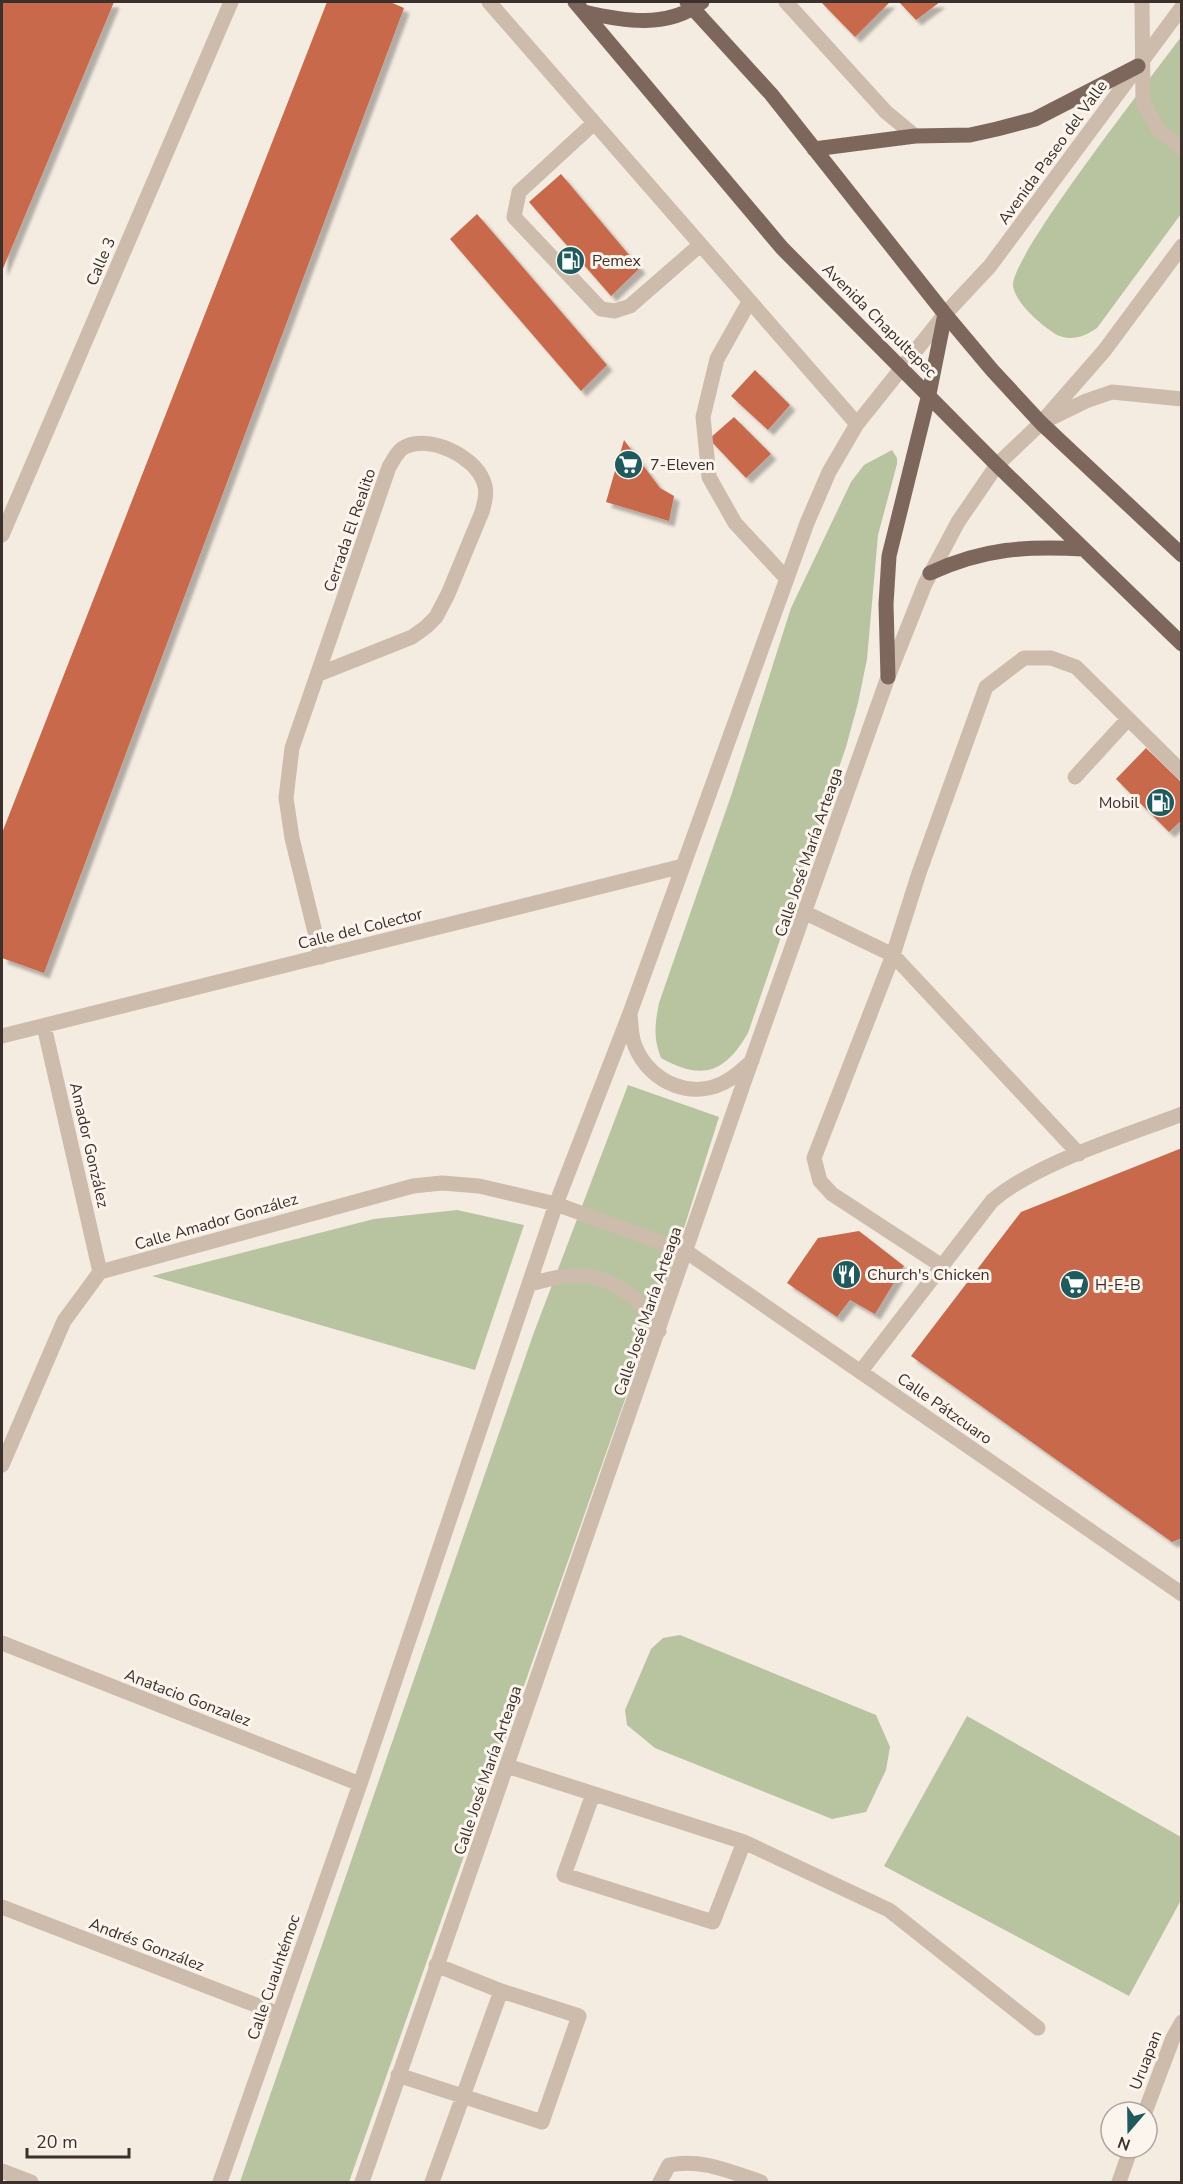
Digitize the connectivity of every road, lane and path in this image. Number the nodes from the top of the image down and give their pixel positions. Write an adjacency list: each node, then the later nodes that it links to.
1 (231, 2): 23 (street, Calle 3)
2 (489, 2): 9 (street)
3 (786, 2): 10 (street)
4 (1142, 2): 8 (street)
5 (694, 4): 6 (main road); 12 (main road)
6 (579, 7): 17 (main road, Avenida Chapultepec)
7 (1182, 7): 8 (street, Avenida Paseo del Valle)
8 (1140, 63): 10 (main road); 11 (street); 16 (street, Avenida Paseo del Valle)
9 (594, 123): 13 (street); 13 (street)
10 (915, 136): 12 (main road)
11 (1182, 148)
12 (814, 149): 16 (main road)
13 (700, 245): 15 (street)
14 (1182, 246): 20 (street)
15 (749, 302): 21 (street); 27 (street)
16 (945, 314): 17 (street, Avenida Paseo del Valle); 18 (main road); 20 (main road)
17 (903, 369): 18 (main road, Avenida Chapultepec); 21 (street)
18 (929, 394): 22 (main road, Avenida Chapultepec); 30 (main road)
19 (1182, 399): 20 (street)
20 (1041, 423): 22 (street, Calle José María Arteaga); 25 (main road)
21 (857, 424): 27 (street)
22 (997, 465): 24 (main road, Avenida Chapultepec); 26 (street, Calle José María Arteaga)
23 (2, 535)
24 (1084, 549): 26 (main road); 28 (main road, Avenida Chapultepec)
25 (1182, 555)
26 (930, 573): 30 (street, Calle José María Arteaga)
27 (787, 579): 34 (street)
28 (1182, 644)
29 (319, 674): 29 (street, Cerrada El Realito); 37 (street, Cerrada El Realito)
30 (888, 676): 35 (street, Calle José María Arteaga)
31 (1128, 719): 32 (street); 33 (street); 36 (street)
32 (1182, 772)
33 (1075, 777)
34 (683, 866): 37 (street, Calle del Colector); 38 (street)
35 (806, 913): 36 (street); 41 (street, Calle José María Arteaga)
36 (893, 955): 43 (street); 46 (street)
37 (321, 957): 39 (street, Calle del Colector)
38 (630, 1013): 41 (street); 44 (street)
39 (44, 1026): 40 (street, Calle del Colector); 47 (street, Amador González)
40 (2, 1036)
41 (754, 1059): 45 (street, Calle José María Arteaga)
42 (1182, 1114): 43 (street)
43 (1079, 1154): 46 (street)
44 (556, 1204): 45 (street, Calle Amador González); 47 (street, Calle Amador González); 48 (street)
45 (687, 1252): 49 (street, Calle José María Arteaga); 50 (street, Calle Pátzcuaro)
46 (942, 1266): 50 (street)
47 (100, 1272): 51 (street)
48 (530, 1284): 49 (street); 55 (street)
49 (659, 1332): 54 (street, Calle José María Arteaga)
50 (861, 1371): 52 (street, Calle Pátzcuaro)
51 (2, 1465)
52 (1182, 1594)
53 (2, 1643): 55 (street, Anatacio Gonzalez)
54 (507, 1767): 56 (street); 59 (street, Calle José María Arteaga)
55 (360, 1784): 61 (street, Calle Cuauhtémoc)
56 (593, 1794): 57 (street); 57 (street)
57 (744, 1842): 63 (street)
58 (2, 1907): 61 (street, Andrés González)
59 (436, 1965): 60 (street); 64 (street, Calle José María Arteaga)
60 (501, 1991): 65 (street); 65 (street)
61 (279, 2014): 70 (street, Calle Cuauhtémoc)
62 (1182, 2022): 66 (street, Uruapan)
63 (1038, 2028)
64 (398, 2075): 65 (street); 71 (street, Calle José María Arteaga)
65 (463, 2097): 72 (street)
66 (1150, 2100)
67 (1127, 2160): 75 (street)
68 (2, 2171): 69 (street)
69 (31, 2182)
70 (220, 2182)
71 (362, 2182)
72 (432, 2182)
73 (660, 2182): 74 (street)
74 (761, 2182)
75 (1119, 2182)

